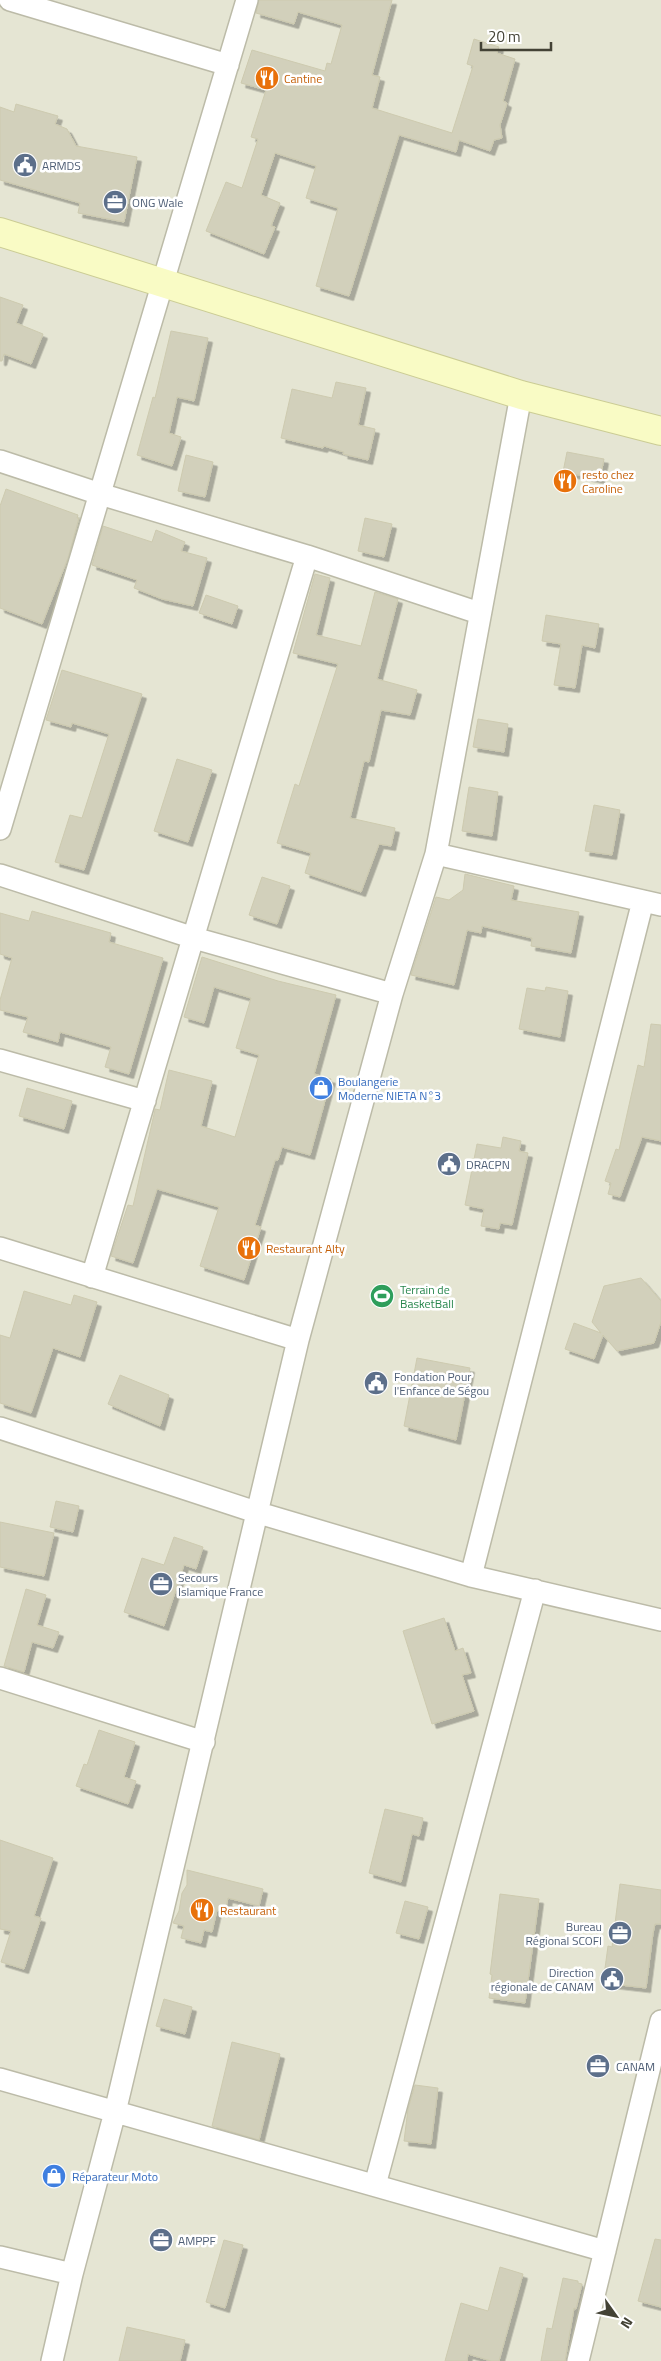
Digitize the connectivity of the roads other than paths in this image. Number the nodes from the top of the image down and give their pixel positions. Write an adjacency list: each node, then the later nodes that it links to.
1 (10, 0): 3 (street)
2 (247, 0): 3 (street)
3 (228, 64): 5 (street)
4 (0, 232): 5 (street)
5 (163, 282): 6 (street); 9 (street)
6 (521, 395): 7 (street); 11 (street)
7 (661, 431)
8 (0, 461): 9 (street)
9 (100, 494): 10 (street); 12 (street)
10 (307, 556): 11 (street); 16 (street)
11 (479, 613): 13 (street)
12 (0, 828)
13 (436, 854): 15 (street); 17 (street)
14 (0, 876): 16 (street)
15 (652, 903): 25 (street)
16 (194, 938): 17 (street); 19 (street)
17 (392, 994): 22 (street)
18 (0, 1060): 19 (street)
19 (145, 1101): 21 (street)
20 (0, 1248): 21 (street)
21 (92, 1277): 22 (street)
22 (298, 1340): 24 (street)
23 (0, 1428): 24 (street)
24 (259, 1513): 25 (street); 29 (street)
25 (470, 1576): 26 (street)
26 (535, 1590): 27 (street); 33 (street)
27 (661, 1620)
28 (0, 1678): 29 (street)
29 (204, 1742): 32 (street)
30 (661, 2021): 34 (street)
31 (0, 2079): 32 (street)
32 (115, 2112): 33 (street); 36 (street)
33 (375, 2185): 34 (street)
34 (605, 2251): 38 (street)
35 (0, 2257): 36 (street)
36 (72, 2274): 37 (street)
37 (52, 2361)
38 (578, 2361)

